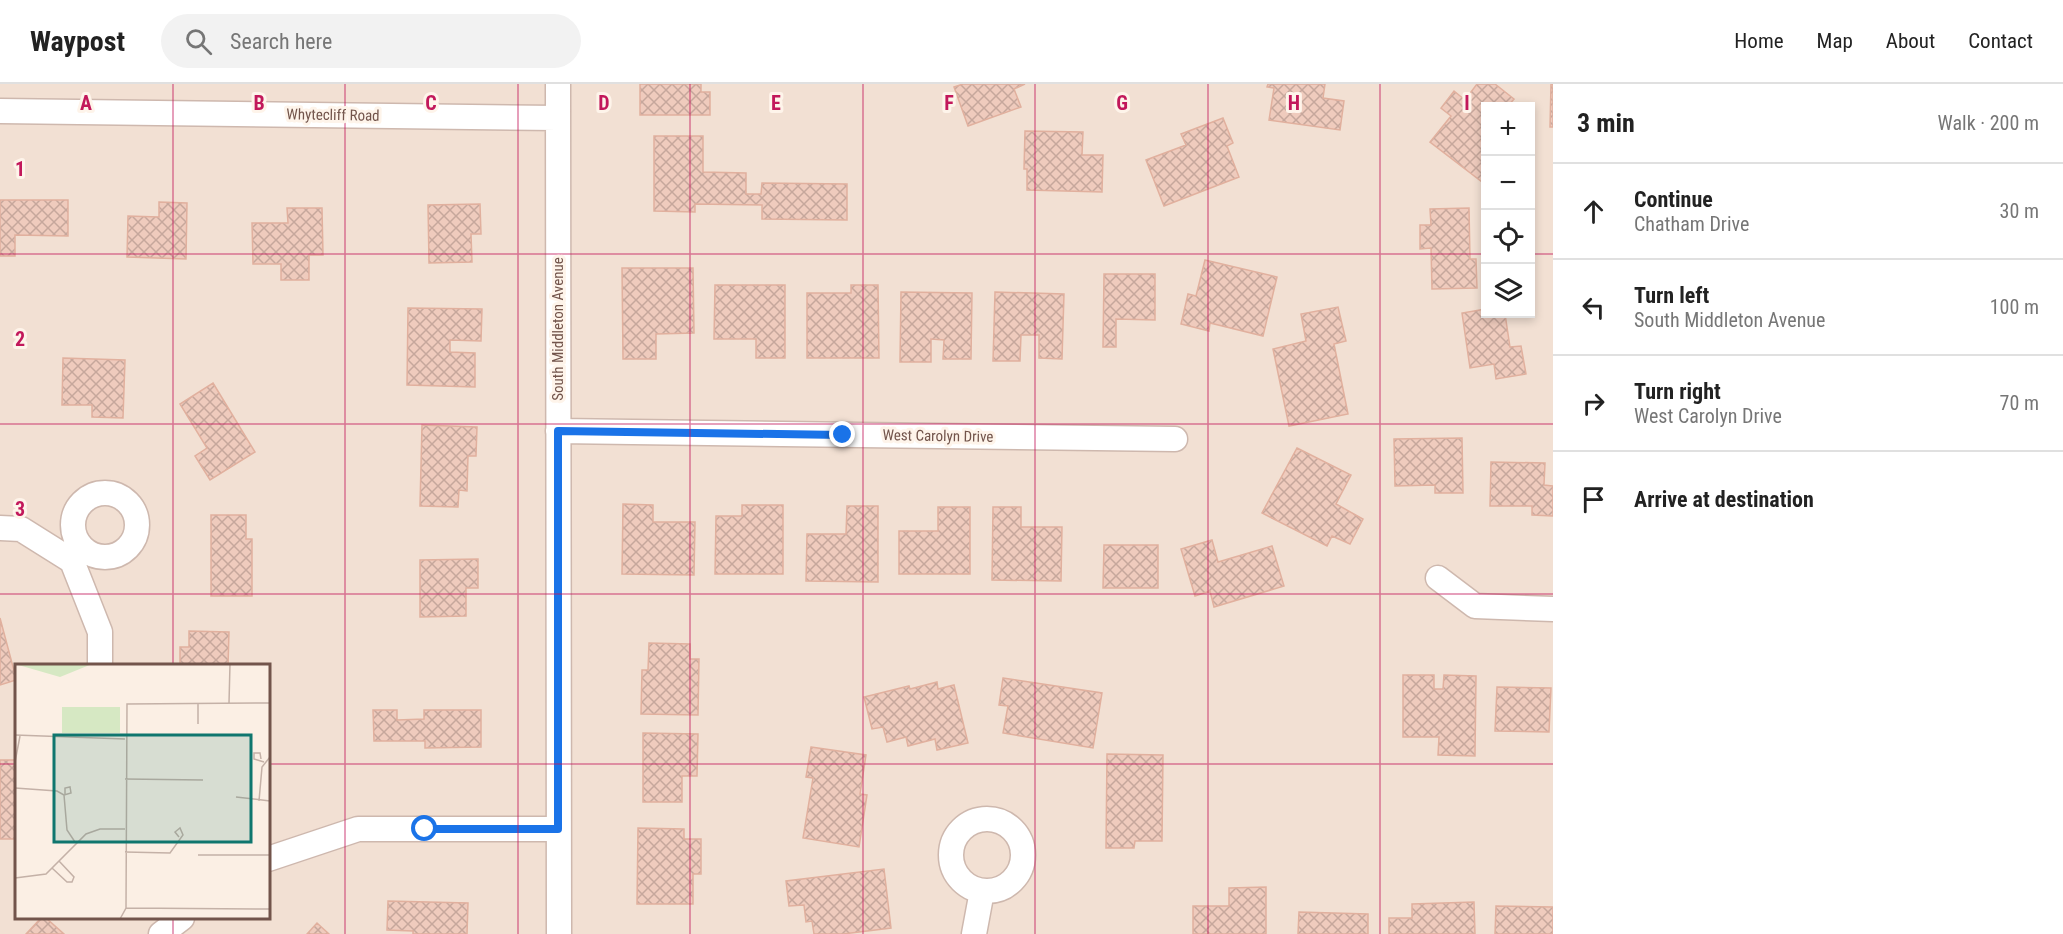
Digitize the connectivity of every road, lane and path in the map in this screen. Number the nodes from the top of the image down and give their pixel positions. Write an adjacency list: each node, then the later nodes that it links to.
1 (558, 84): 3 (street, South Middleton Avenue)
2 (0, 111): 3 (street, Whytecliff Road)
3 (557, 118): 4 (street, South Middleton Avenue)
4 (558, 431): 5 (street, West Carolyn Drive); 10 (street, South Middleton Avenue)
5 (1175, 439)
6 (0, 528): 9 (street)
7 (1438, 578): 8 (street)
8 (1553, 609)
9 (100, 664)
10 (558, 829): 11 (street); 16 (street, South Middleton Avenue)
11 (270, 858)
12 (982, 891): 17 (street)
13 (152, 919): 15 (street)
14 (181, 919): 15 (street)
15 (162, 934)
16 (559, 934)
17 (974, 934)

